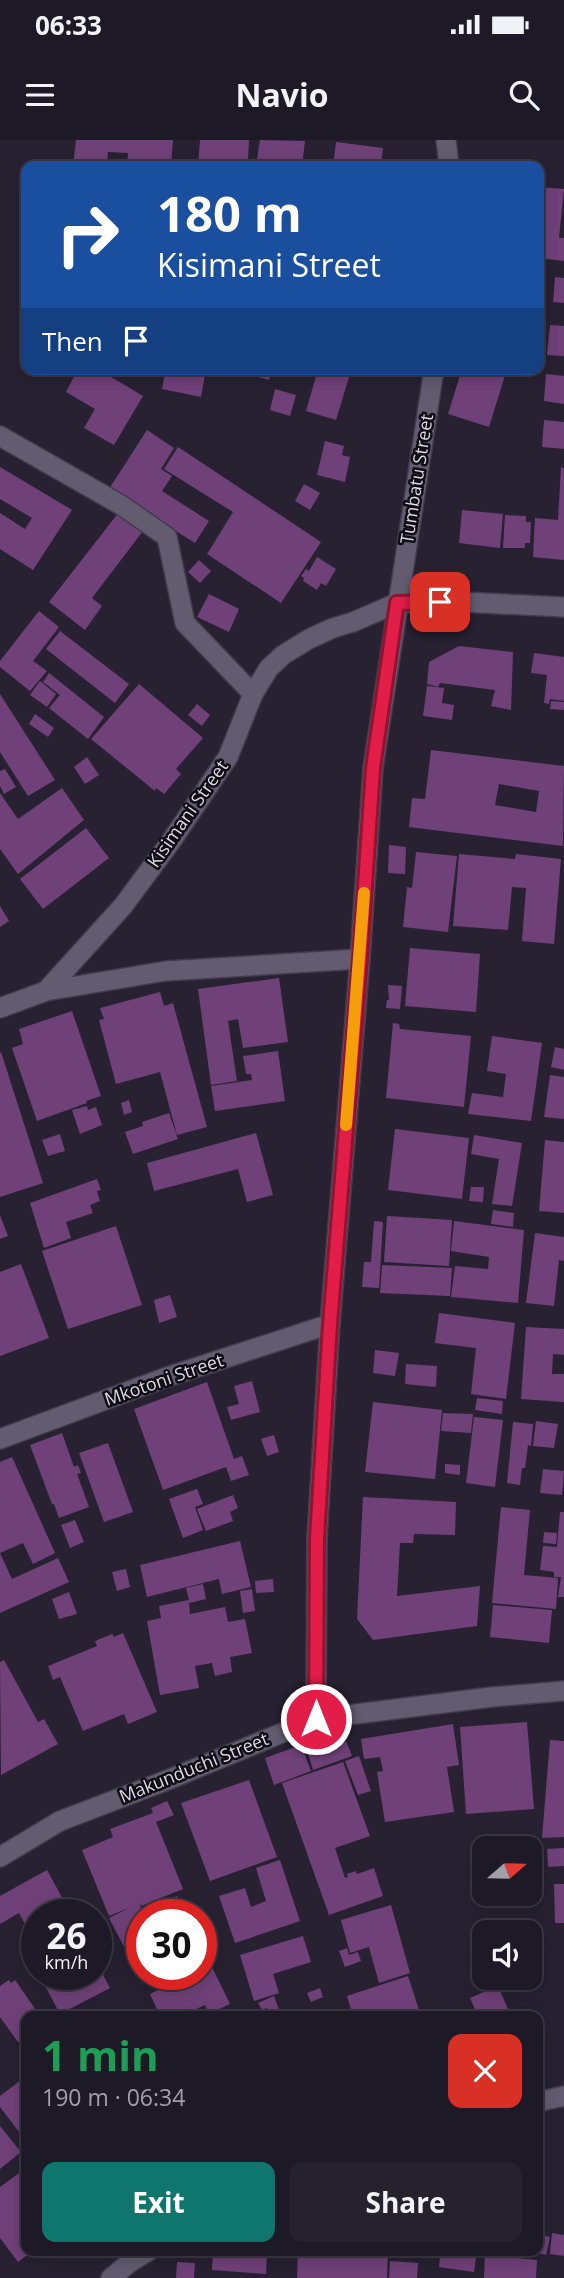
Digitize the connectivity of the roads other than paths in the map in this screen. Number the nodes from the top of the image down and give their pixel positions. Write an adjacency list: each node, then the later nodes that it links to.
1 (446, 140): 2 (street)
2 (448, 161)
3 (433, 375): 5 (street, Tumbatu Street)
4 (0, 436): 7 (street)
5 (397, 603): 6 (street, Kisimani Street); 7 (street, Kisimani Street); 8 (street, Tumbatu Street)
6 (564, 607)
7 (253, 694): 9 (street, Kisimani Street)
8 (360, 959): 9 (street, Kisimani Street); 11 (street, Tumbatu Street)
9 (46, 991): 10 (street, Kisimani Street)
10 (0, 1008)
11 (330, 1324): 12 (street, Mkotoni Street); 14 (street, Tumbatu Street)
12 (0, 1439)
13 (564, 1691): 14 (street, Makunduchi Street)
14 (316, 1719): 15 (street, Makunduchi Street)
15 (0, 1857)
16 (564, 2096): 17 (street)
17 (543, 2101)
18 (140, 2256): 19 (street)
19 (111, 2278)

